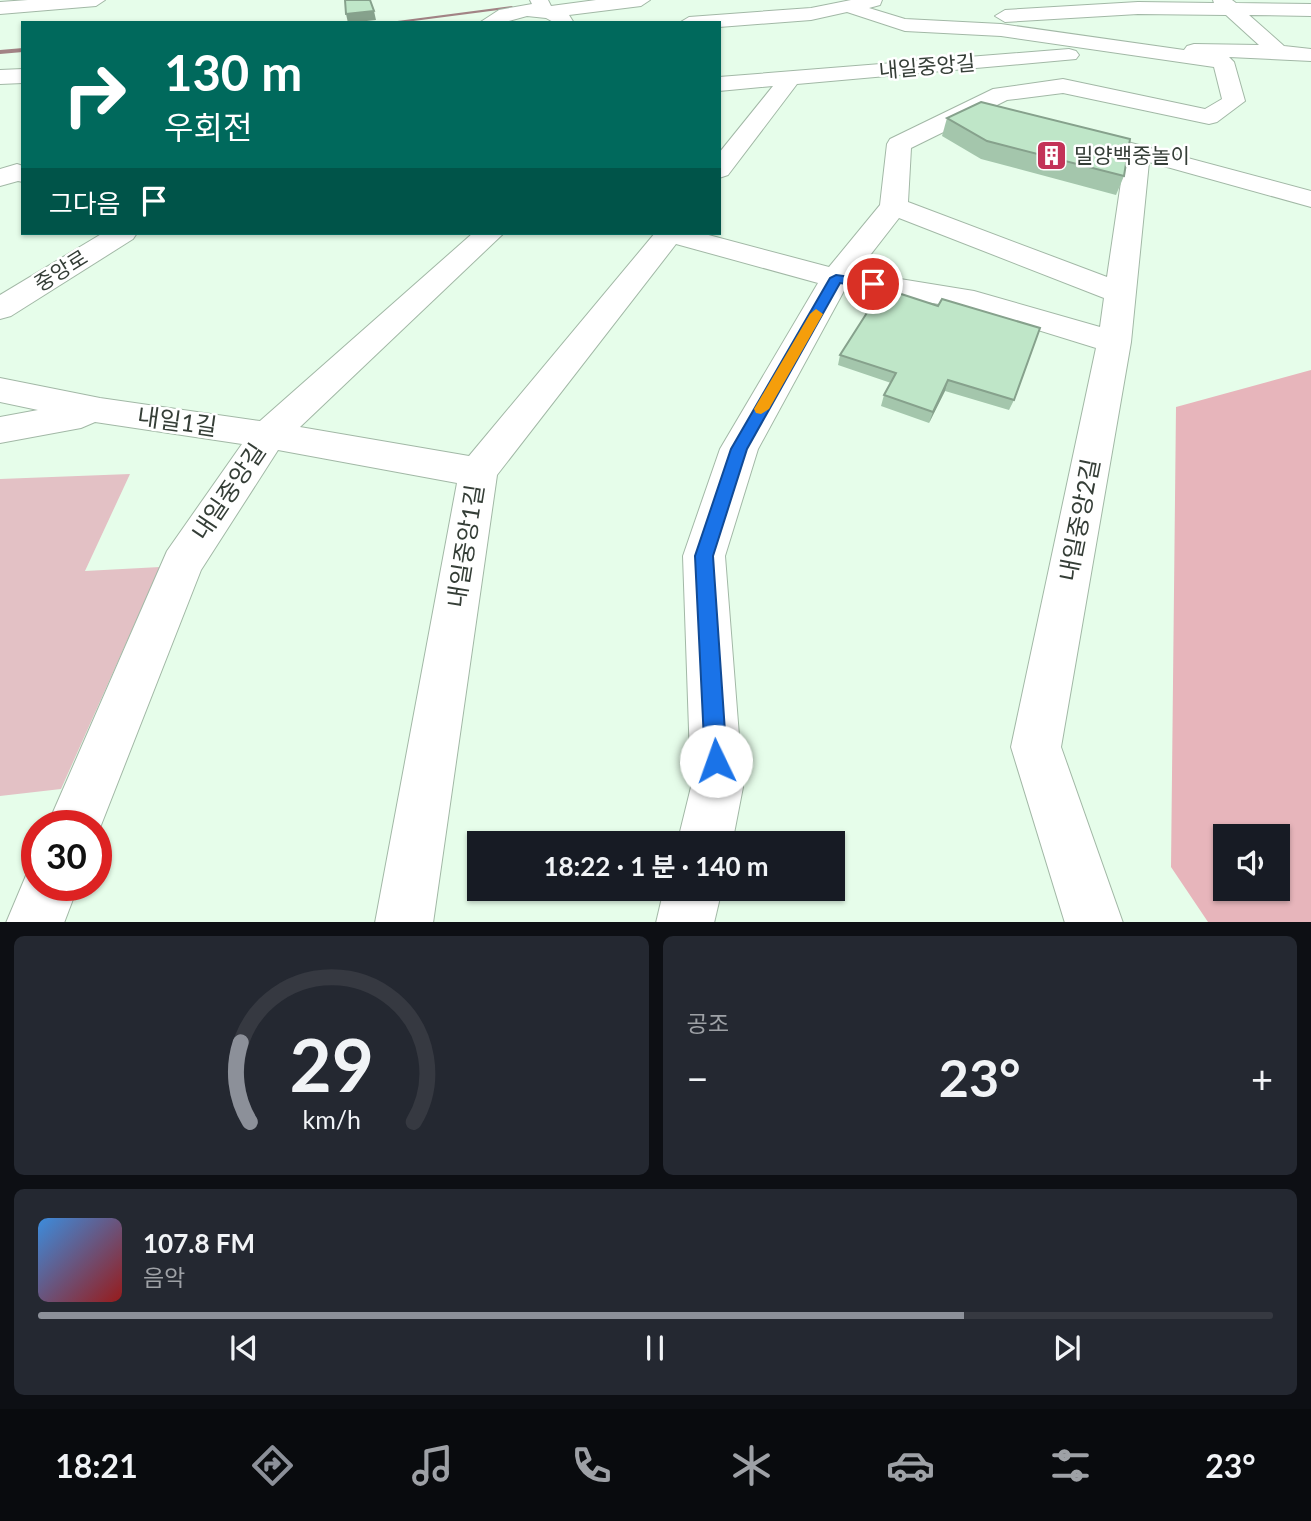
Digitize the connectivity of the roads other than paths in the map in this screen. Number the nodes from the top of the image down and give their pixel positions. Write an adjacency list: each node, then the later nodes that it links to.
1 (96, 0): 8 (street)
2 (525, 0): 10 (street)
3 (875, 0): 7 (street)
4 (634, 1): 6 (street); 12 (street)
5 (1227, 4): 9 (street); 14 (street); 16 (street)
6 (542, 6): 10 (street); 11 (street)
7 (850, 7): 13 (street); 14 (street)
8 (0, 8)
9 (1311, 10)
10 (494, 20)
11 (564, 21)
12 (568, 21)
13 (718, 21)
14 (1023, 33): 15 (street)
15 (1135, 51): 17 (street); 21 (street, 내일중앙길)
16 (1278, 52): 17 (street); 18 (street)
17 (1177, 55): 23 (street)
18 (1311, 55)
19 (21, 76): 20 (street)
20 (0, 77)
21 (790, 79): 22 (street, 내일중앙길); 25 (street)
22 (721, 84)
23 (974, 108): 24 (street); 27 (street)
24 (1138, 151): 26 (street); 33 (street, 내일중앙2길)
25 (721, 167)
26 (1311, 199)
27 (894, 206): 32 (street); 33 (street)
28 (120, 235): 34 (street, 중앙로)
29 (488, 235): 39 (street, 내일중앙길)
30 (667, 235): 40 (street, 내일중앙1길)
31 (676, 235): 32 (street)
32 (836, 278): 35 (street); 42 (street)
33 (1120, 293): 35 (street, 내일중앙2길)
34 (0, 309)
35 (1114, 342): 48 (street, 내일중앙2길)
36 (0, 390): 37 (street, 내일1길)
37 (100, 411): 38 (street); 39 (street, 내일1길)
38 (0, 430)
39 (268, 435): 40 (street, 내일1길); 41 (street, 내일중앙길)
40 (478, 472): 46 (street, 내일중앙1길)
41 (81, 810)
42 (707, 831)
43 (44, 901): 45 (street)
44 (690, 901): 47 (street)
45 (35, 922)
46 (404, 922)
47 (685, 922)
48 (1094, 922)

